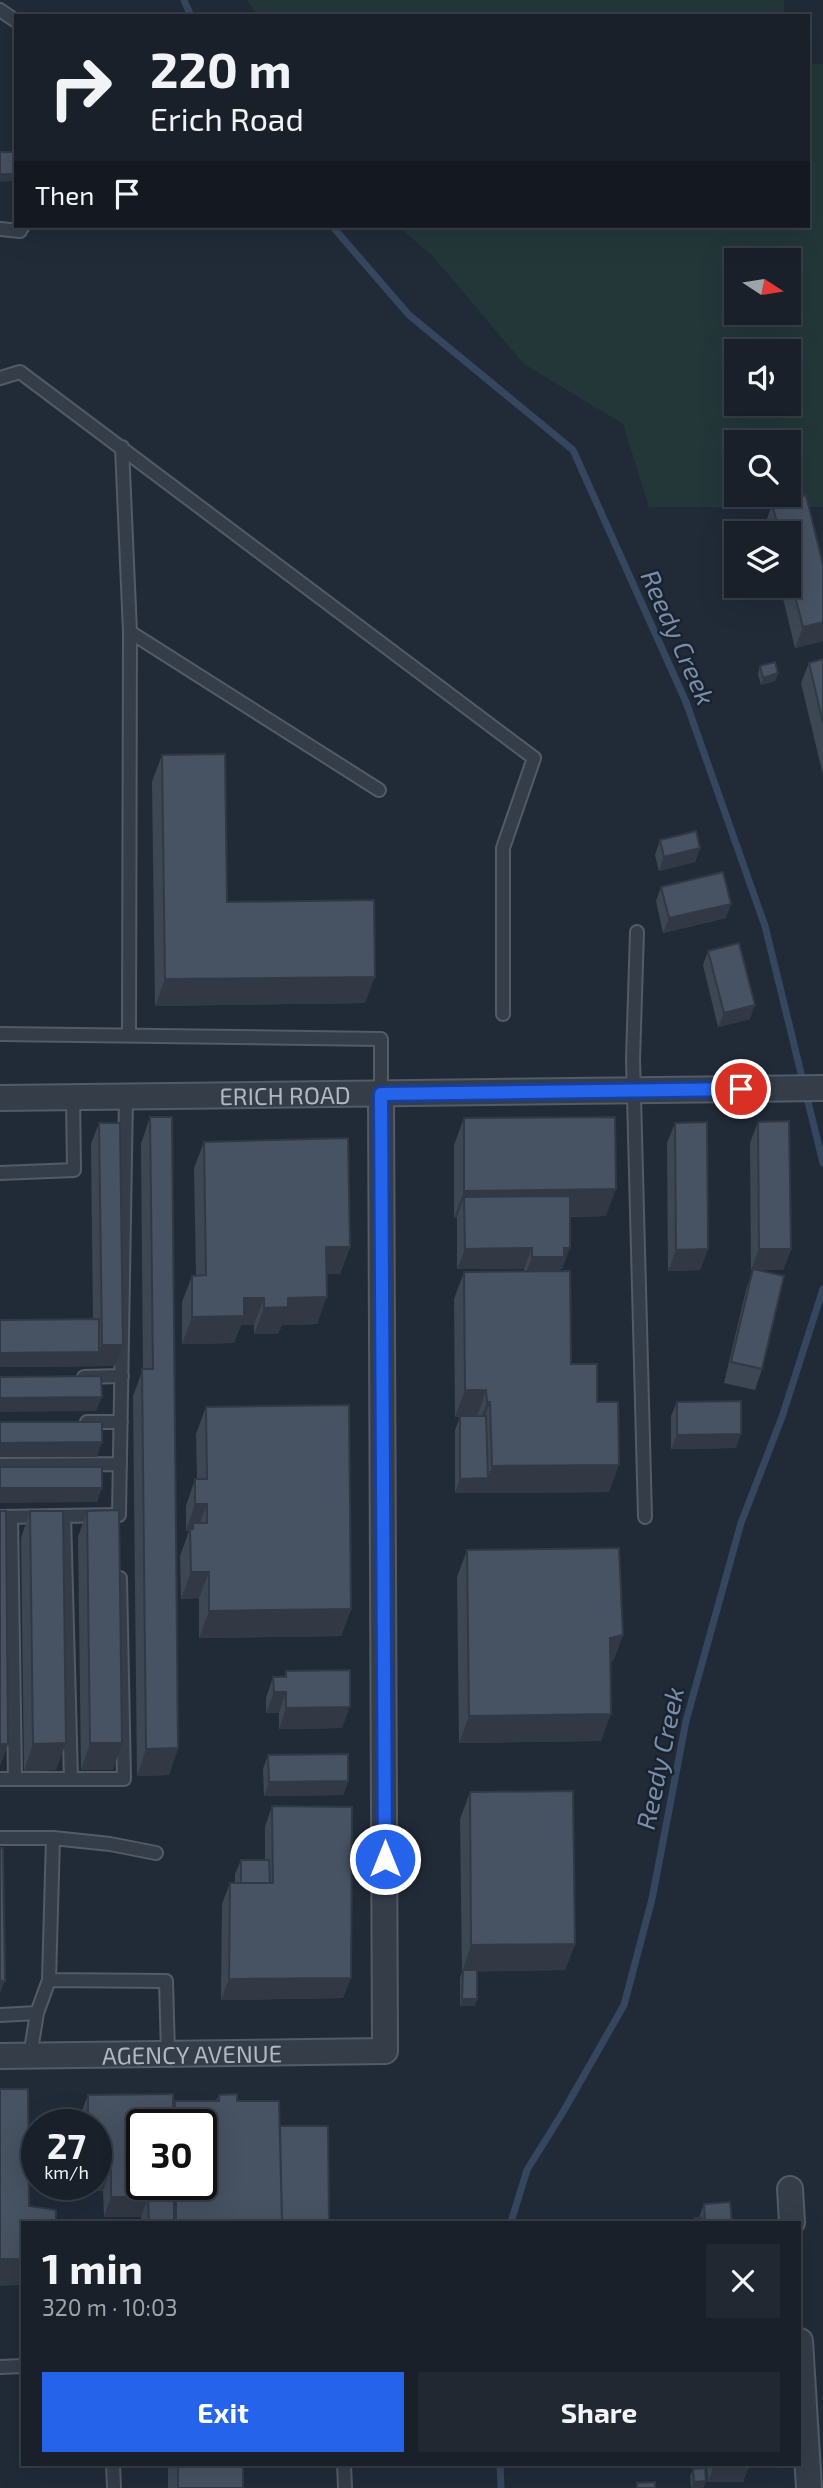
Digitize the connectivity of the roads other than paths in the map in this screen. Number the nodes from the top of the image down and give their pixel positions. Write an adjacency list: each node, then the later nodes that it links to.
1 (22, 228): 2 (lane)
2 (0, 229)
3 (0, 378): 4 (lane)
4 (122, 447): 5 (lane); 8 (lane)
5 (130, 632): 6 (lane); 10 (lane)
6 (379, 790)
7 (637, 932): 12 (lane)
8 (503, 1014)
9 (0, 1034): 10 (lane)
10 (130, 1035): 13 (lane)
11 (823, 1088): 12 (street, ERICH ROAD)
12 (634, 1089): 13 (street, ERICH ROAD); 27 (lane)
13 (381, 1094): 14 (street, ERICH ROAD); 39 (street, AGENCY AVENUE)
14 (126, 1097): 16 (street, ERICH ROAD); 18 (lane)
15 (0, 1098): 16 (street, ERICH ROAD)
16 (73, 1098): 17 (lane)
17 (0, 1173)
18 (122, 1376): 19 (lane); 21 (lane)
19 (68, 1378)
20 (67, 1422): 21 (lane)
21 (121, 1422): 22 (lane)
22 (120, 1464): 23 (lane); 24 (lane)
23 (0, 1465)
24 (119, 1515): 25 (lane); 28 (lane)
25 (64, 1516): 26 (lane); 32 (lane)
26 (6, 1517): 31 (lane)
27 (645, 1517)
28 (119, 1529)
29 (120, 1570): 32 (lane)
30 (0, 1779): 31 (lane)
31 (15, 1779): 32 (lane)
32 (71, 1779)
33 (0, 1838): 34 (lane)
34 (53, 1839): 35 (lane); 36 (lane)
35 (156, 1853)
36 (49, 1980): 37 (lane); 39 (lane)
37 (37, 2013): 38 (lane); 41 (lane)
38 (0, 2015)
39 (167, 2053): 41 (street, AGENCY AVENUE)
40 (0, 2056): 41 (street, AGENCY AVENUE)
41 (30, 2056)
42 (790, 2189): 43 (street)
43 (792, 2221)
44 (801, 2345): 47 (street)
45 (21, 2366): 46 (lane)
46 (0, 2367)
47 (808, 2375): 52 (street)
48 (113, 2466): 50 (lane)
49 (344, 2466): 51 (lane)
50 (114, 2488)
51 (345, 2488)
52 (809, 2488)

